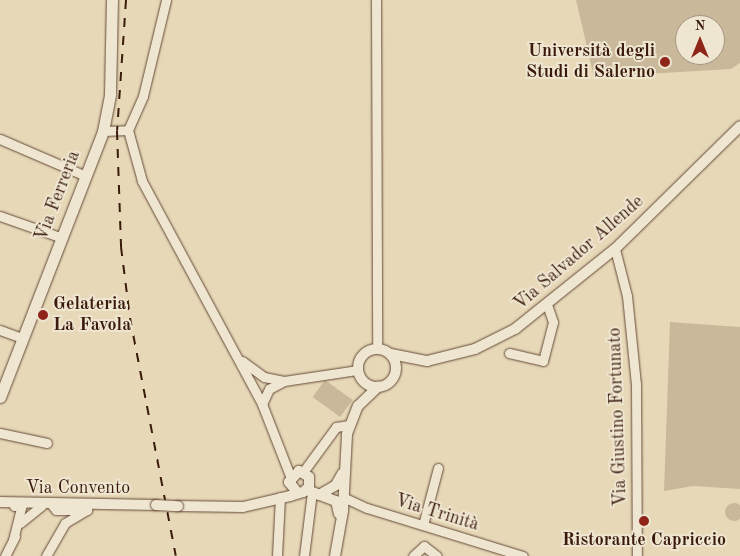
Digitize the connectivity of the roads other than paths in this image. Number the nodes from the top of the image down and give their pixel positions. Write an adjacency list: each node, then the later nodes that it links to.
1 (112, 0): 6 (main road, Via Ferreria)
2 (166, 0): 5 (street)
3 (376, 0): 15 (street)
4 (740, 126): 11 (street, Via Salvador Allende)
5 (128, 130): 6 (street); 18 (street)
6 (103, 131): 8 (main road, Via Ferreria)
7 (0, 140): 8 (street)
8 (84, 175): 10 (main road, Via Ferreria)
9 (0, 216): 10 (street)
10 (60, 237): 14 (main road, Via Ferreria)
11 (616, 249): 12 (street, Via Salvador Allende); 54 (street, Via Giustino Fortunato)
12 (547, 305): 16 (street); 19 (street, Via Salvador Allende)
13 (0, 330): 14 (street)
14 (22, 338): 21 (main road, Via Ferreria)
15 (377, 349): 17 (street); 20 (street)
16 (509, 353)
17 (391, 354): 19 (street); 22 (street)
18 (239, 358): 23 (street); 26 (street)
19 (414, 362): 22 (street, Via Salvador Allende)
20 (358, 370): 23 (street); 24 (street)
21 (4, 372): 25 (main road, Via Ferreria)
22 (395, 375): 24 (street)
23 (284, 381): 26 (street)
24 (378, 387): 27 (street)
25 (0, 397)
26 (262, 404): 32 (street)
27 (349, 425): 31 (street); 32 (street)
28 (0, 433): 29 (street)
29 (47, 443)
30 (438, 468): 45 (street)
31 (342, 474): 33 (street); 34 (street)
32 (295, 476): 33 (street); 33 (street); 35 (street)
33 (309, 492): 35 (street); 43 (street); 49 (street)
34 (343, 497): 43 (street); 45 (street, Via Trinità)
35 (280, 498): 36 (street, Via Convento, bridge); 48 (street)
36 (99, 502): 39 (street, Via Convento); 41 (street)
37 (1, 505): 38 (street, Via Convento); 44 (street)
38 (23, 505): 39 (street, Via Convento); 44 (street)
39 (47, 505): 40 (street); 44 (street)
40 (63, 510): 41 (street); 42 (street)
41 (87, 510): 42 (street)
42 (72, 518): 47 (street)
43 (340, 520): 50 (street)
44 (19, 523): 46 (street)
45 (423, 525): 53 (street, Via Trinità)
46 (5, 556)
47 (46, 556)
48 (277, 556)
49 (304, 556)
50 (335, 556)
51 (413, 556): 52 (street)
52 (437, 556)
53 (523, 556)
54 (637, 556)

